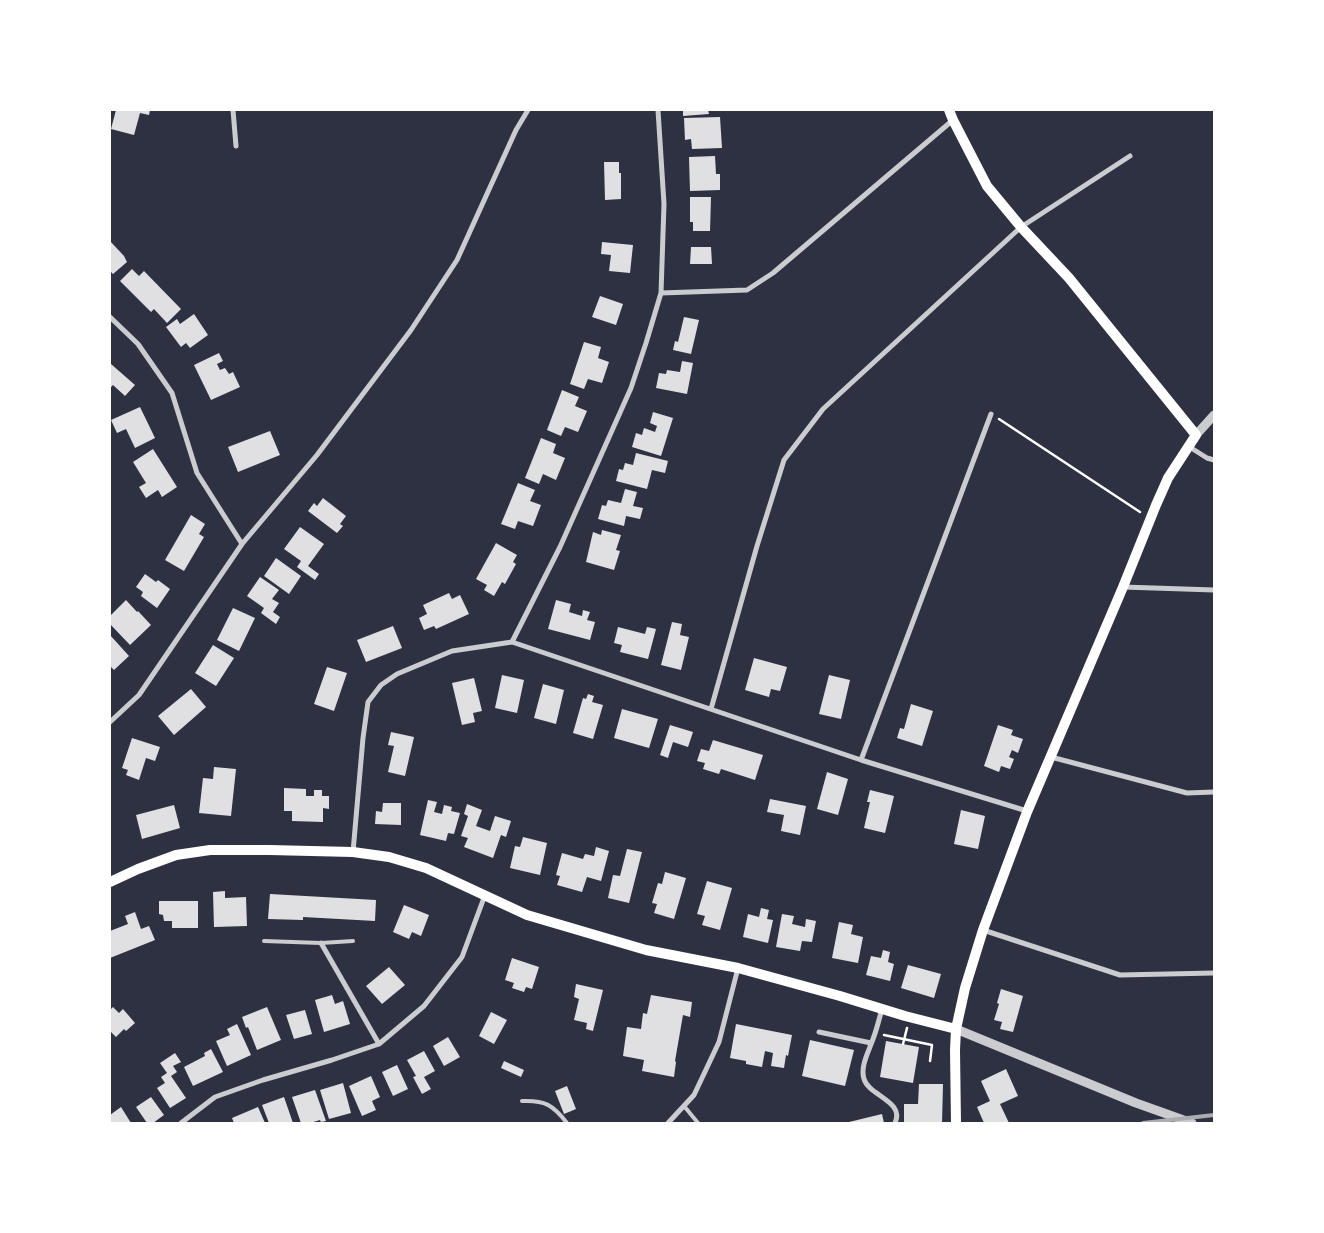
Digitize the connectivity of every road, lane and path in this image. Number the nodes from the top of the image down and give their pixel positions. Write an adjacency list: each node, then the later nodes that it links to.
1 (233, 110): 5 (street)
2 (528, 110): 16 (street)
3 (658, 110): 8 (street)
4 (951, 115): 7 (main road); 8 (street)
5 (236, 146)
6 (1130, 156): 7 (street)
7 (1022, 227): 12 (main road); 20 (street)
8 (660, 293): 19 (street)
9 (110, 317): 16 (street)
10 (991, 414): 15 (path); 23 (street)
11 (1214, 415): 12 (street)
12 (1196, 435): 13 (main road)
13 (1188, 446): 14 (street); 15 (main road)
14 (1214, 460)
15 (1150, 518): 17 (main road)
16 (242, 544): 21 (street)
17 (1123, 587): 18 (street); 22 (main road)
18 (1214, 590)
19 (512, 642): 20 (street); 26 (street)
20 (711, 709): 23 (street)
21 (110, 722)
22 (1050, 757): 24 (street); 25 (main road)
23 (862, 760): 25 (street)
24 (1214, 792)
25 (1027, 812): 29 (main road)
26 (353, 852): 27 (main road); 28 (main road)
27 (110, 882)
28 (485, 895): 33 (main road); 42 (street)
29 (983, 930): 34 (street); 37 (main road)
30 (264, 941): 32 (lane)
31 (353, 941): 32 (lane)
32 (321, 943): 42 (street)
33 (738, 968): 35 (main road); 46 (street)
34 (1214, 973)
35 (882, 1009): 36 (main road); 39 (street)
36 (909, 1017): 37 (main road); 40 (path)
37 (956, 1029): 52 (main road); 53 (street)
38 (819, 1032): 41 (street)
39 (875, 1034): 40 (path); 41 (street)
40 (905, 1039): 43 (path); 44 (path)
41 (872, 1043): 51 (street)
42 (379, 1044): 47 (street)
43 (903, 1044)
44 (930, 1061)
45 (522, 1100): 48 (lane)
46 (684, 1106): 49 (street); 50 (lane)
47 (181, 1123)
48 (567, 1123)
49 (668, 1123)
50 (698, 1123)
51 (895, 1123)
52 (956, 1123)
53 (1192, 1123)

